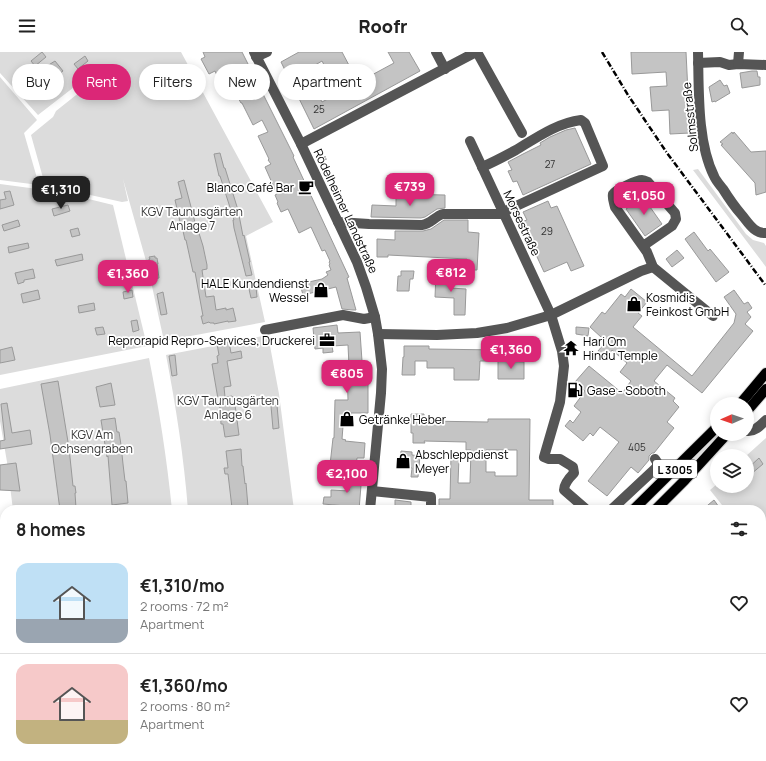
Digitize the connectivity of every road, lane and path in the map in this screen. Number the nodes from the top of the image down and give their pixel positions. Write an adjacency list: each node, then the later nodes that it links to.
1 (267, 52): 6 (street)
2 (436, 52): 10 (street)
3 (477, 52): 10 (street); 11 (street)
4 (698, 52): 7 (street, Solmsstraße)
5 (739, 52): 8 (street)
6 (255, 55): 13 (street, Rödelheimer Landstraße)
7 (698, 63): 8 (street); 17 (street, Solmsstraße)
8 (738, 64): 9 (street)
9 (766, 65)
10 (445, 68): 13 (street)
11 (522, 133)
12 (470, 141): 14 (street, Morsestraße)
13 (301, 144): 16 (street, Rödelheimer Landstraße)
14 (482, 167): 15 (street, Morsestraße); 15 (street)
15 (503, 213): 16 (street); 20 (street, Morsestraße)
16 (338, 222): 22 (street, Rödelheimer Landstraße)
17 (763, 233)
18 (643, 246): 18 (street); 19 (street)
19 (653, 267): 20 (street); 21 (street)
20 (551, 315): 24 (street); 37 (street, Morsestraße)
21 (713, 316)
22 (375, 317): 23 (street); 24 (street, Rödelheimer Landstraße)
23 (265, 330)
24 (378, 334): 34 (street, Rödelheimer Landstraße)
25 (766, 373): 27 (main road)
26 (766, 389): 28 (main road)
27 (746, 397)
28 (754, 403)
29 (766, 420): 30 (street)
30 (754, 429)
31 (710, 435): 39 (main road, L 3005)
32 (721, 441): 40 (main road, L 3005)
33 (654, 459): 38 (street)
34 (372, 491): 35 (street, Rödelheimer Landstraße); 36 (street)
35 (371, 505)
36 (431, 505)
37 (581, 505)
38 (616, 505)
39 (638, 505)
40 (660, 505)

